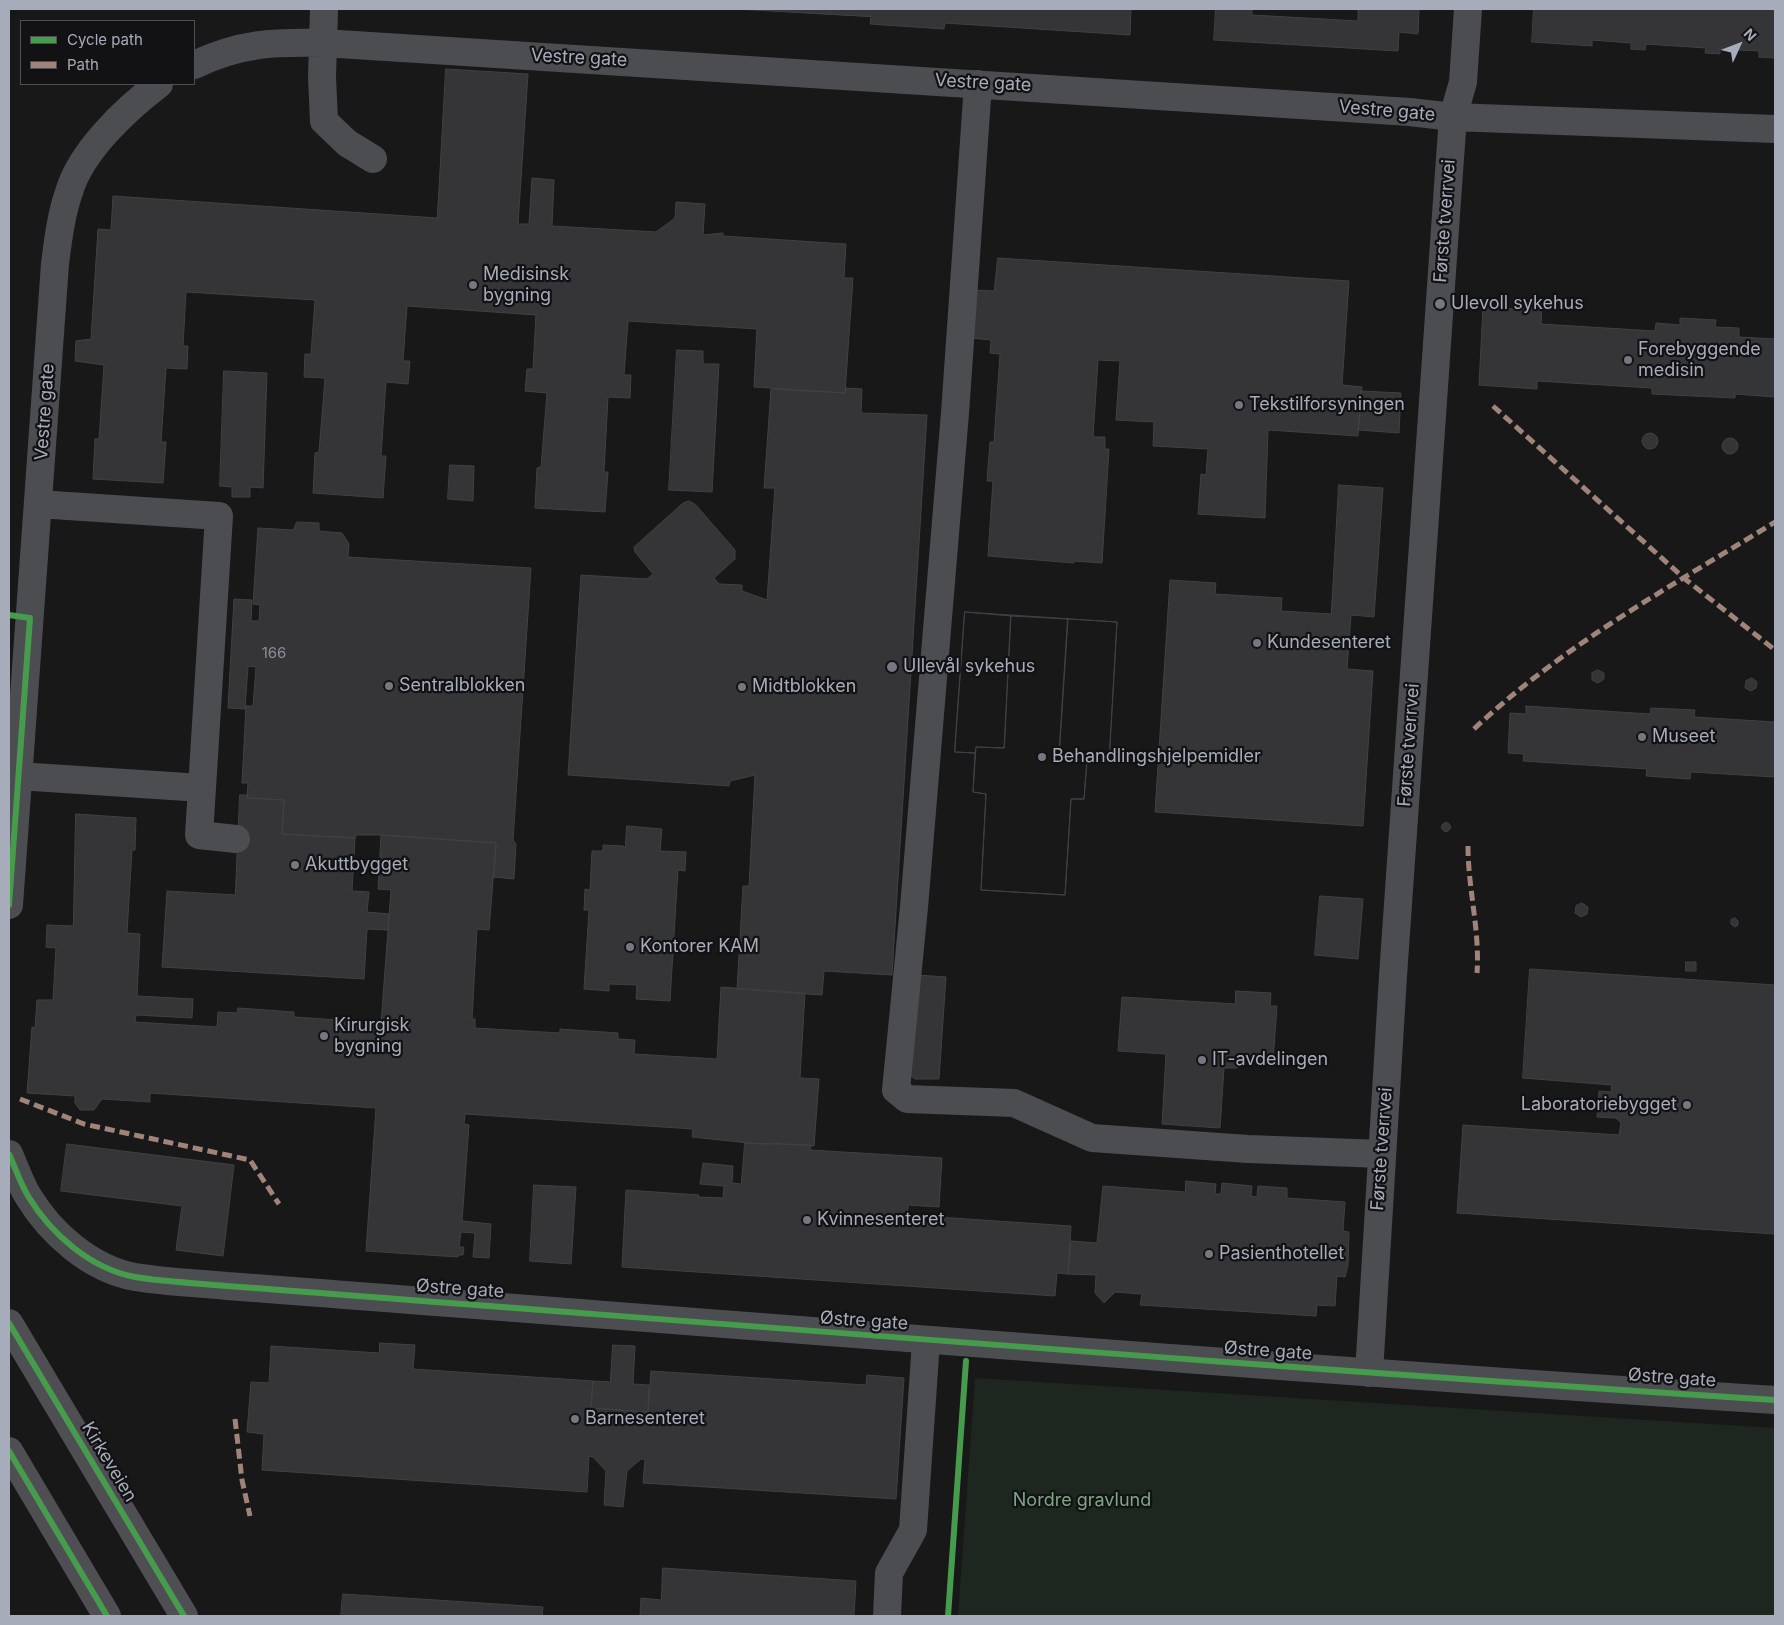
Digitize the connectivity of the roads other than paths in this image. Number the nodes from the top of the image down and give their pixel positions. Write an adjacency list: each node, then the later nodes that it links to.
1 (324, 9): 3 (street)
2 (1468, 9): 7 (street, Første tverrvei)
3 (323, 43): 4 (street, Vestre gate); 5 (street, Vestre gate); 9 (street)
4 (195, 65)
5 (978, 84): 7 (street, Vestre gate); 18 (street)
6 (158, 85): 10 (street, Vestre gate)
7 (1453, 117): 8 (street, Vestre gate); 18 (street, Første tverrvei)
8 (1775, 129)
9 (373, 159)
10 (38, 504): 11 (street, Vestre gate); 14 (street)
11 (19, 616): 12 (street, Vestre gate)
12 (18, 667): 13 (street, Vestre gate)
13 (18, 776): 14 (street); 16 (street)
14 (202, 788): 15 (street)
15 (236, 838)
16 (9, 905)
17 (9, 1154): 20 (street, Østre gate)
18 (1382, 1154): 21 (street, Første tverrvei)
19 (9, 1323): 25 (main road, Kirkeveien)
20 (926, 1341): 21 (street, Østre gate); 26 (street)
21 (1369, 1373): 22 (street, Østre gate)
22 (1775, 1400)
23 (9, 1451): 24 (main road)
24 (107, 1616)
25 (184, 1616)
26 (887, 1616)

